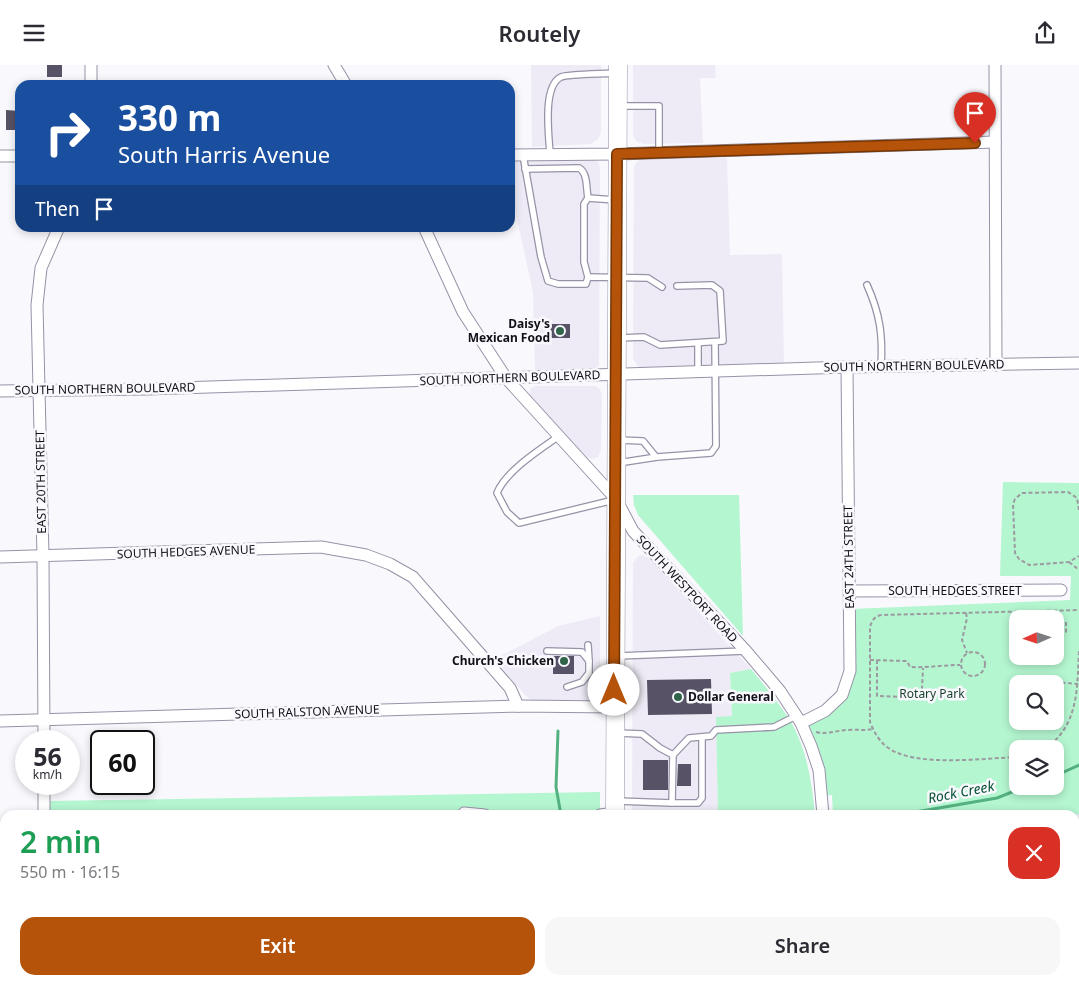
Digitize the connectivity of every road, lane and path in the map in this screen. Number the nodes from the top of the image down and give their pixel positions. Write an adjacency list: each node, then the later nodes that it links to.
1 (91, 65): 5 (street)
2 (334, 65): 6 (street)
3 (995, 65): 8 (street)
4 (618, 69): 7 (main road); 13 (lane)
5 (91, 80)
6 (343, 80)
7 (618, 106): 9 (lane); 10 (main road)
8 (995, 143): 9 (street); 32 (street)
9 (658, 153): 10 (street)
10 (617, 154): 14 (street); 20 (main road)
11 (515, 155): 12 (street)
12 (523, 155): 13 (street); 18 (lane)
13 (550, 155): 14 (street)
14 (568, 155): 17 (lane)
15 (0, 156): 16 (street)
16 (15, 156)
17 (568, 168): 18 (lane); 19 (lane)
18 (526, 169): 23 (lane)
19 (588, 198): 20 (lane); 23 (lane)
20 (617, 200): 24 (main road)
21 (56, 232): 39 (street, EAST 20TH STREET)
22 (426, 232): 38 (street, SOUTH WESTPORT ROAD)
23 (588, 277): 24 (lane)
24 (617, 277): 27 (lane); 28 (main road)
25 (867, 285): 34 (lane)
26 (677, 286): 29 (lane)
27 (662, 287)
28 (617, 338): 30 (lane); 37 (main road)
29 (715, 342): 30 (lane); 35 (lane)
30 (698, 343): 36 (lane)
31 (1079, 363): 32 (street, SOUTH NORTHERN BOULEVARD)
32 (996, 365): 34 (street, SOUTH NORTHERN BOULEVARD)
33 (847, 367): 34 (street, SOUTH NORTHERN BOULEVARD); 35 (street, SOUTH NORTHERN BOULEVARD); 53 (street, EAST 24TH STREET)
34 (881, 367)
35 (716, 372): 36 (street, SOUTH NORTHERN BOULEVARD); 43 (lane)
36 (698, 373): 37 (street, SOUTH NORTHERN BOULEVARD)
37 (617, 375): 38 (street, SOUTH NORTHERN BOULEVARD); 42 (main road)
38 (506, 378): 39 (street, SOUTH NORTHERN BOULEVARD); 41 (street, SOUTH WESTPORT ROAD)
39 (39, 390): 40 (street, SOUTH NORTHERN BOULEVARD); 47 (street, EAST 20TH STREET)
40 (0, 391)
41 (559, 436): 45 (street, SOUTH WESTPORT ROAD); 45 (lane)
42 (616, 440): 43 (lane); 44 (main road)
43 (656, 457): 44 (lane)
44 (616, 463): 45 (main road)
45 (616, 499): 61 (street, SOUTH WESTPORT ROAD); 64 (main road)
46 (1079, 510): 50 (path)
47 (43, 556): 49 (street, SOUTH HEDGES AVENUE); 73 (street, SOUTH HEDGES AVENUE); 75 (street, EAST 20TH STREET)
48 (1079, 556): 50 (path)
49 (0, 557)
50 (1069, 562): 51 (path)
51 (1079, 570)
52 (1061, 590): 53 (street, SOUTH HEDGES STREET)
53 (849, 591): 76 (street, EAST 24TH STREET)
54 (1079, 610): 55 (path)
55 (1064, 611)
56 (1009, 612): 57 (path)
57 (966, 613): 63 (path); 65 (path)
58 (1057, 622): 58 (path)
59 (588, 645): 67 (lane)
60 (547, 651): 67 (lane)
61 (746, 651): 64 (lane); 76 (street, SOUTH WESTPORT ROAD)
62 (1079, 651): 71 (path)
63 (968, 653): 68 (path); 68 (path)
64 (614, 656): 74 (main road)
65 (870, 660): 66 (path); 78 (path)
66 (877, 660): 69 (path); 69 (path)
67 (589, 661): 72 (lane)
68 (960, 665): 69 (path)
69 (923, 668)
70 (1064, 683): 71 (path)
71 (1078, 684): 82 (path)
72 (567, 687)
73 (518, 706): 74 (street, SOUTH RALSTON AVENUE); 75 (street, SOUTH RALSTON AVENUE)
74 (614, 707): 80 (main road)
75 (44, 719): 77 (street, SOUTH RALSTON AVENUE); 79 (street, EAST 20TH STREET)
76 (801, 720): 78 (path); 81 (lane); 90 (street, SOUTH WESTPORT ROAD)
77 (0, 721)
78 (873, 729): 84 (path)
79 (44, 730)
80 (614, 733): 83 (lane); 88 (main road)
81 (702, 737): 83 (lane); 86 (lane)
82 (1056, 740)
83 (673, 755): 86 (lane)
84 (1009, 757)
85 (44, 795): 87 (street)
86 (672, 803): 89 (lane)
87 (44, 810)
88 (611, 810)
89 (619, 810)
90 (823, 810)

